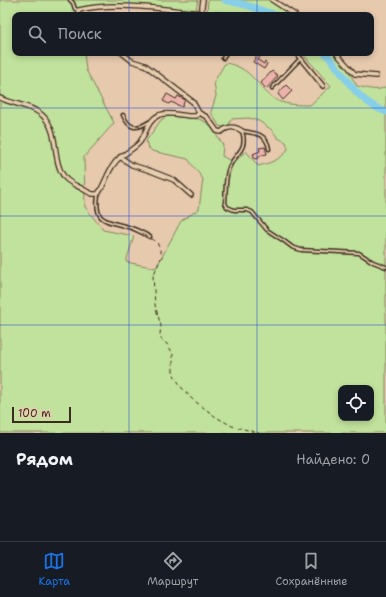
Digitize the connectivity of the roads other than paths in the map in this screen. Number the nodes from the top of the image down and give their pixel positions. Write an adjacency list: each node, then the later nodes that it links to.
1 (70, 0): 4 (lane)
2 (202, 0): 6 (street)
3 (272, 0): 7 (street)
4 (79, 10): 5 (street)
5 (175, 12)
6 (201, 12)
7 (290, 12)
8 (126, 56): 16 (street)
9 (298, 56): 11 (street)
10 (339, 56): 12 (street)
11 (300, 59): 13 (street); 14 (lane)
12 (376, 76)
13 (323, 86)
14 (272, 88)
15 (0, 98): 22 (street)
16 (199, 114): 18 (street); 19 (street)
17 (123, 115): 18 (lane)
18 (150, 122): 21 (street)
19 (242, 132): 20 (lane); 25 (lane)
20 (269, 149)
21 (120, 157): 22 (street); 23 (street)
22 (98, 194): 24 (lane)
23 (191, 195)
24 (150, 237)
25 (386, 267)

